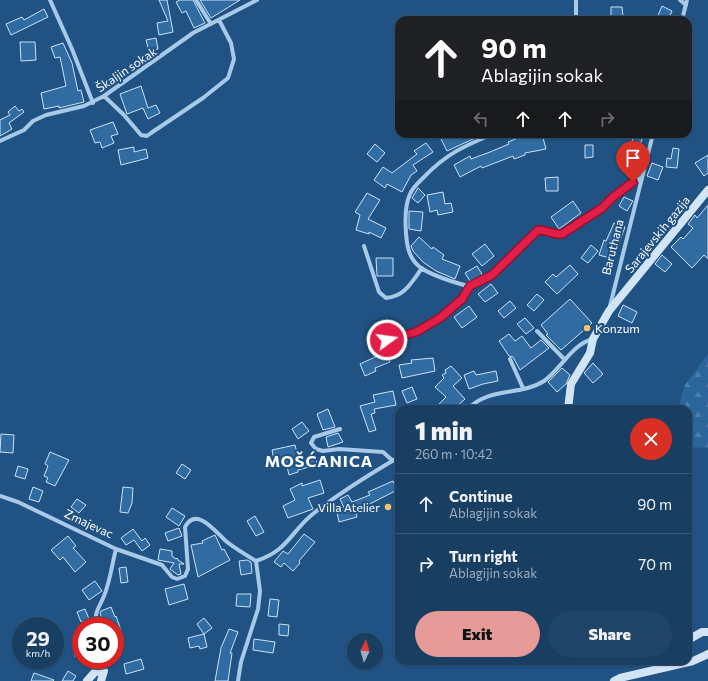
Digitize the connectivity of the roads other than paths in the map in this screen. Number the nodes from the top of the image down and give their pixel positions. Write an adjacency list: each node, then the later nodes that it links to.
1 (50, 0): 12 (street)
2 (196, 0): 10 (street)
3 (257, 0): 9 (street, Škaljin sokak)
4 (576, 0): 7 (street)
5 (680, 0): 6 (street)
6 (686, 2): 8 (street)
7 (576, 16)
8 (683, 16)
9 (219, 20): 10 (street, Škaljin sokak); 11 (street)
10 (211, 24): 11 (street, Škaljin sokak)
11 (104, 96): 12 (street, Škaljin sokak)
12 (93, 102): 15 (street, Škaljin sokak)
13 (484, 138): 19 (street)
14 (652, 138): 16 (street, Baruthana)
15 (0, 141)
16 (642, 177): 20 (street); 21 (street, Baruthana)
17 (708, 190): 21 (main road, Sarajevskih gazija)
18 (364, 246): 19 (street)
19 (422, 268): 20 (street)
20 (470, 286): 24 (street)
21 (609, 310): 23 (main road, Baruthana)
22 (537, 331): 26 (street)
23 (593, 339): 26 (street); 29 (main road)
24 (387, 340)
25 (510, 359): 27 (street)
26 (565, 360): 27 (street)
27 (524, 388): 28 (street)
28 (473, 405)
29 (568, 405)
30 (340, 429): 31 (street)
31 (393, 461): 34 (street)
32 (0, 496): 33 (street, Zmajevac)
33 (116, 549): 34 (street); 35 (street, Zmajevac)
34 (256, 561): 44 (street)
35 (96, 617)
36 (708, 632): 37 (main road)
37 (692, 638)
38 (708, 654): 39 (main road)
39 (692, 661)
40 (676, 665): 45 (main road)
41 (104, 671): 42 (main road); 43 (main road)
42 (87, 681)
43 (101, 681)
44 (238, 681)
45 (614, 681)

